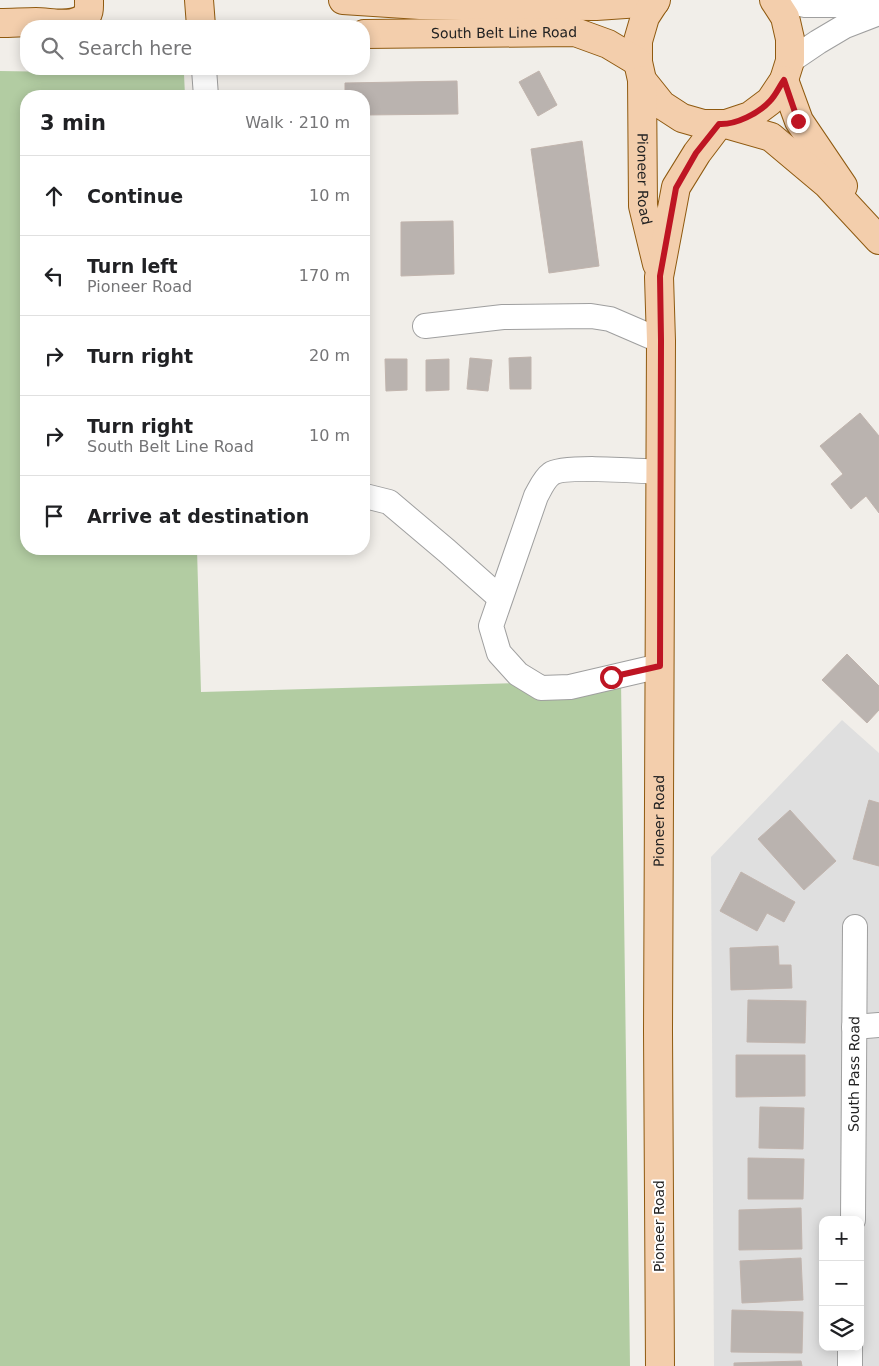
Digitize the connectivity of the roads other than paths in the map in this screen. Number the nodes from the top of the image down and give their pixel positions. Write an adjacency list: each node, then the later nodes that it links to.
1 (89, 0): 11 (main road)
2 (200, 0): 12 (main road)
3 (343, 0): 6 (main road, South Belt Line Road)
4 (774, 0): 18 (main road)
5 (780, 0): 9 (street)
6 (383, 1): 8 (main road, South Belt Line Road)
7 (656, 1): 8 (main road, South Belt Line Road); 19 (main road, Pioneer Road)
8 (537, 3)
9 (879, 5)
10 (879, 13): 18 (street)
11 (80, 20)
12 (201, 20)
13 (20, 23): 14 (main road)
14 (0, 24)
15 (370, 34): 19 (main road, South Belt Line Road)
16 (20, 39): 17 (main road)
17 (0, 40)
18 (787, 70): 22 (main road); 23 (main road)
19 (640, 71): 22 (main road); 25 (main road, Pioneer Road)
20 (204, 75): 21 (street)
21 (206, 90)
22 (723, 124): 24 (main road); 25 (main road, Pioneer Road)
23 (879, 233)
24 (879, 240)
25 (660, 276): 27 (main road, Pioneer Road)
26 (425, 326): 27 (street)
27 (661, 340): 28 (main road, Pioneer Road)
28 (661, 472): 30 (street); 31 (main road, Pioneer Road)
29 (370, 497): 30 (street)
30 (500, 598): 31 (street)
31 (660, 666): 37 (main road, Pioneer Road)
32 (855, 927): 34 (street, South Pass Road)
33 (879, 1025): 34 (street)
34 (854, 1028): 35 (street, South Pass Road)
35 (853, 1216)
36 (850, 1351): 38 (street)
37 (660, 1366)
38 (850, 1366)

